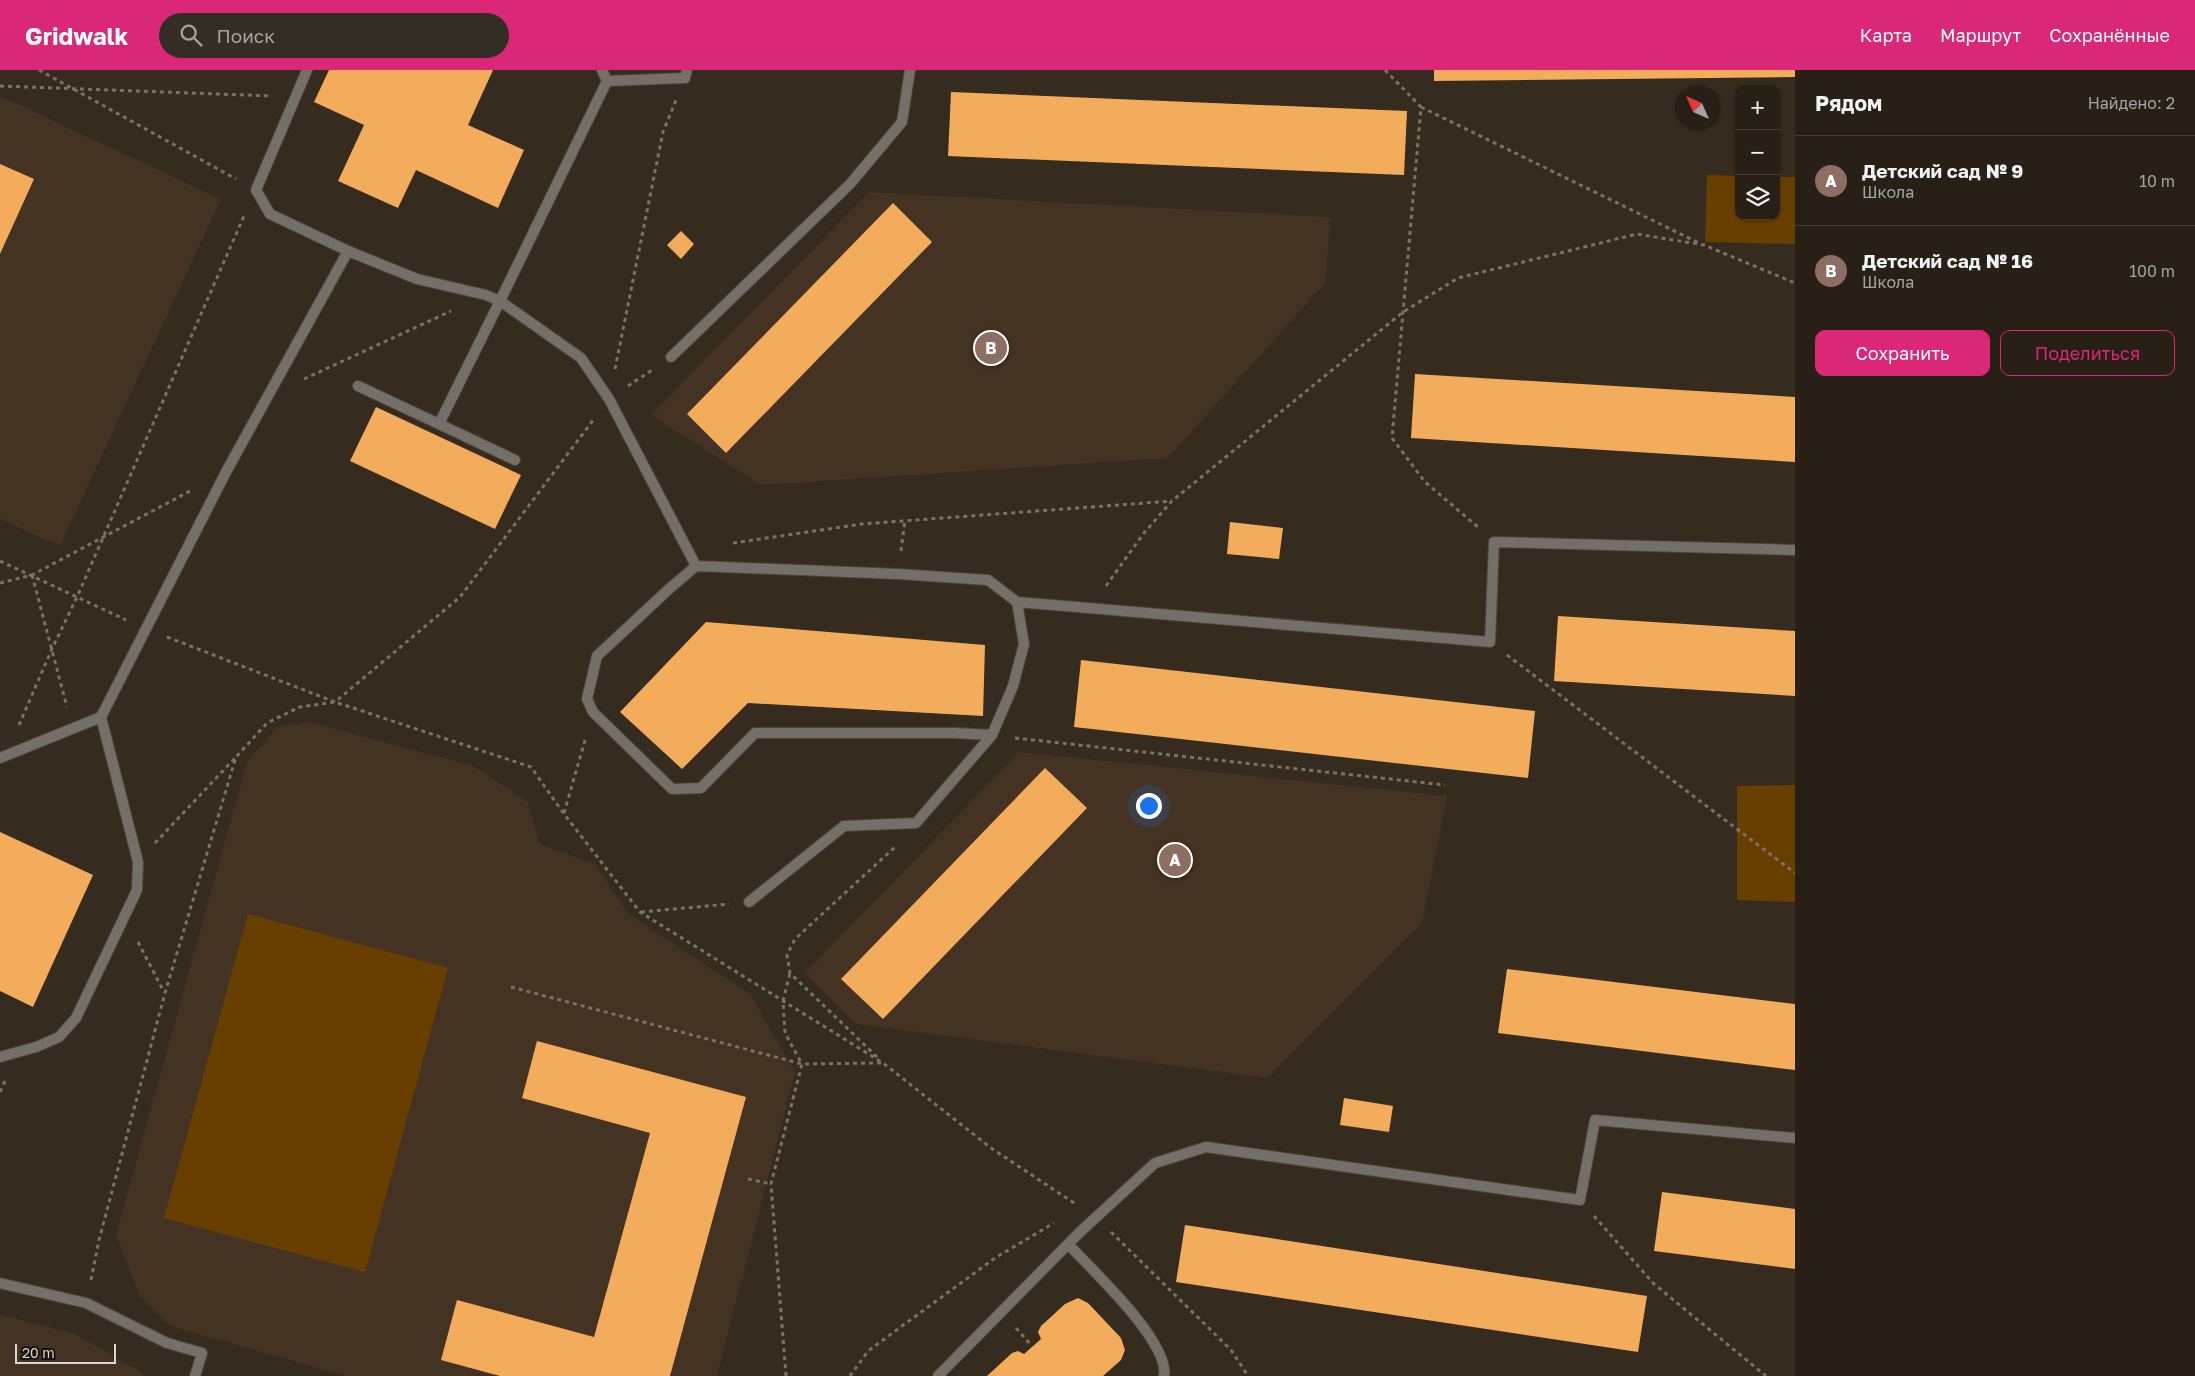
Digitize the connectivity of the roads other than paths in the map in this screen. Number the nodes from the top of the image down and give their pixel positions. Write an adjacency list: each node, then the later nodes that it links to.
1 (307, 70): 6 (lane)
2 (602, 70): 5 (lane)
3 (910, 70): 8 (lane)
4 (686, 74): 5 (lane)
5 (607, 82): 7 (lane)
6 (348, 251): 7 (lane); 15 (lane)
7 (500, 301): 10 (lane); 13 (lane)
8 (671, 357)
9 (358, 386): 10 (lane)
10 (439, 424): 11 (lane)
11 (515, 460)
12 (1795, 550): 14 (lane)
13 (696, 566): 14 (lane); 16 (lane)
14 (1017, 602): 16 (lane)
15 (101, 717): 17 (lane); 19 (lane)
16 (992, 735): 18 (lane)
17 (3, 756)
18 (749, 902)
19 (0, 1057)
20 (1795, 1138): 21 (lane)
21 (1068, 1244): 24 (lane); 25 (lane)
22 (0, 1283): 23 (lane)
23 (195, 1376)
24 (938, 1376)
25 (1164, 1376)

